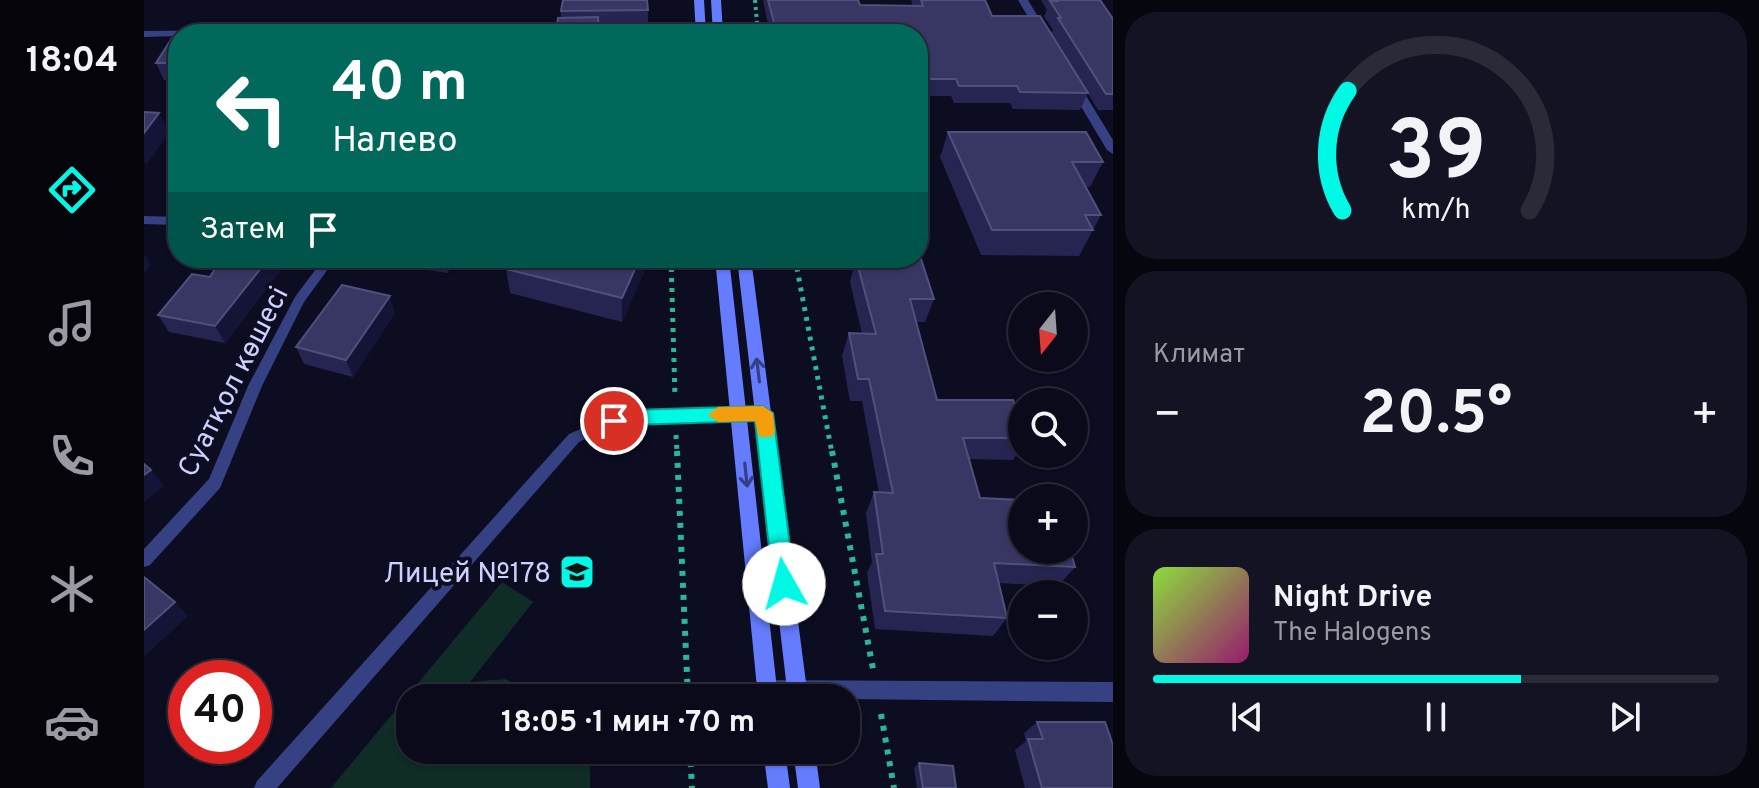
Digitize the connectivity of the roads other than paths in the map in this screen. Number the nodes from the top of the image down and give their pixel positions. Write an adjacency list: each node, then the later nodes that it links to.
1 (699, 0): 4 (street)
2 (716, 0): 5 (street)
3 (1023, 0): 8 (street)
4 (701, 24)
5 (718, 24)
6 (144, 34): 7 (lane)
7 (168, 34)
8 (1047, 41)
9 (1064, 68): 10 (street)
10 (1113, 150)
11 (144, 220): 12 (lane)
12 (168, 221)
13 (323, 268): 18 (lane, Суатқол көшесі)
14 (723, 268): 17 (street)
15 (745, 268): 16 (street, one-way to 15)
16 (763, 413): 17 (lane); 20 (street)
17 (740, 414): 19 (street, one-way to 19); 25 (lane)
18 (144, 560)
19 (766, 684)
20 (796, 684)
21 (1113, 692): 22 (street)
22 (860, 693)
23 (776, 764): 26 (street)
24 (806, 764): 27 (street)
25 (264, 788)
26 (779, 788)
27 (809, 788)

